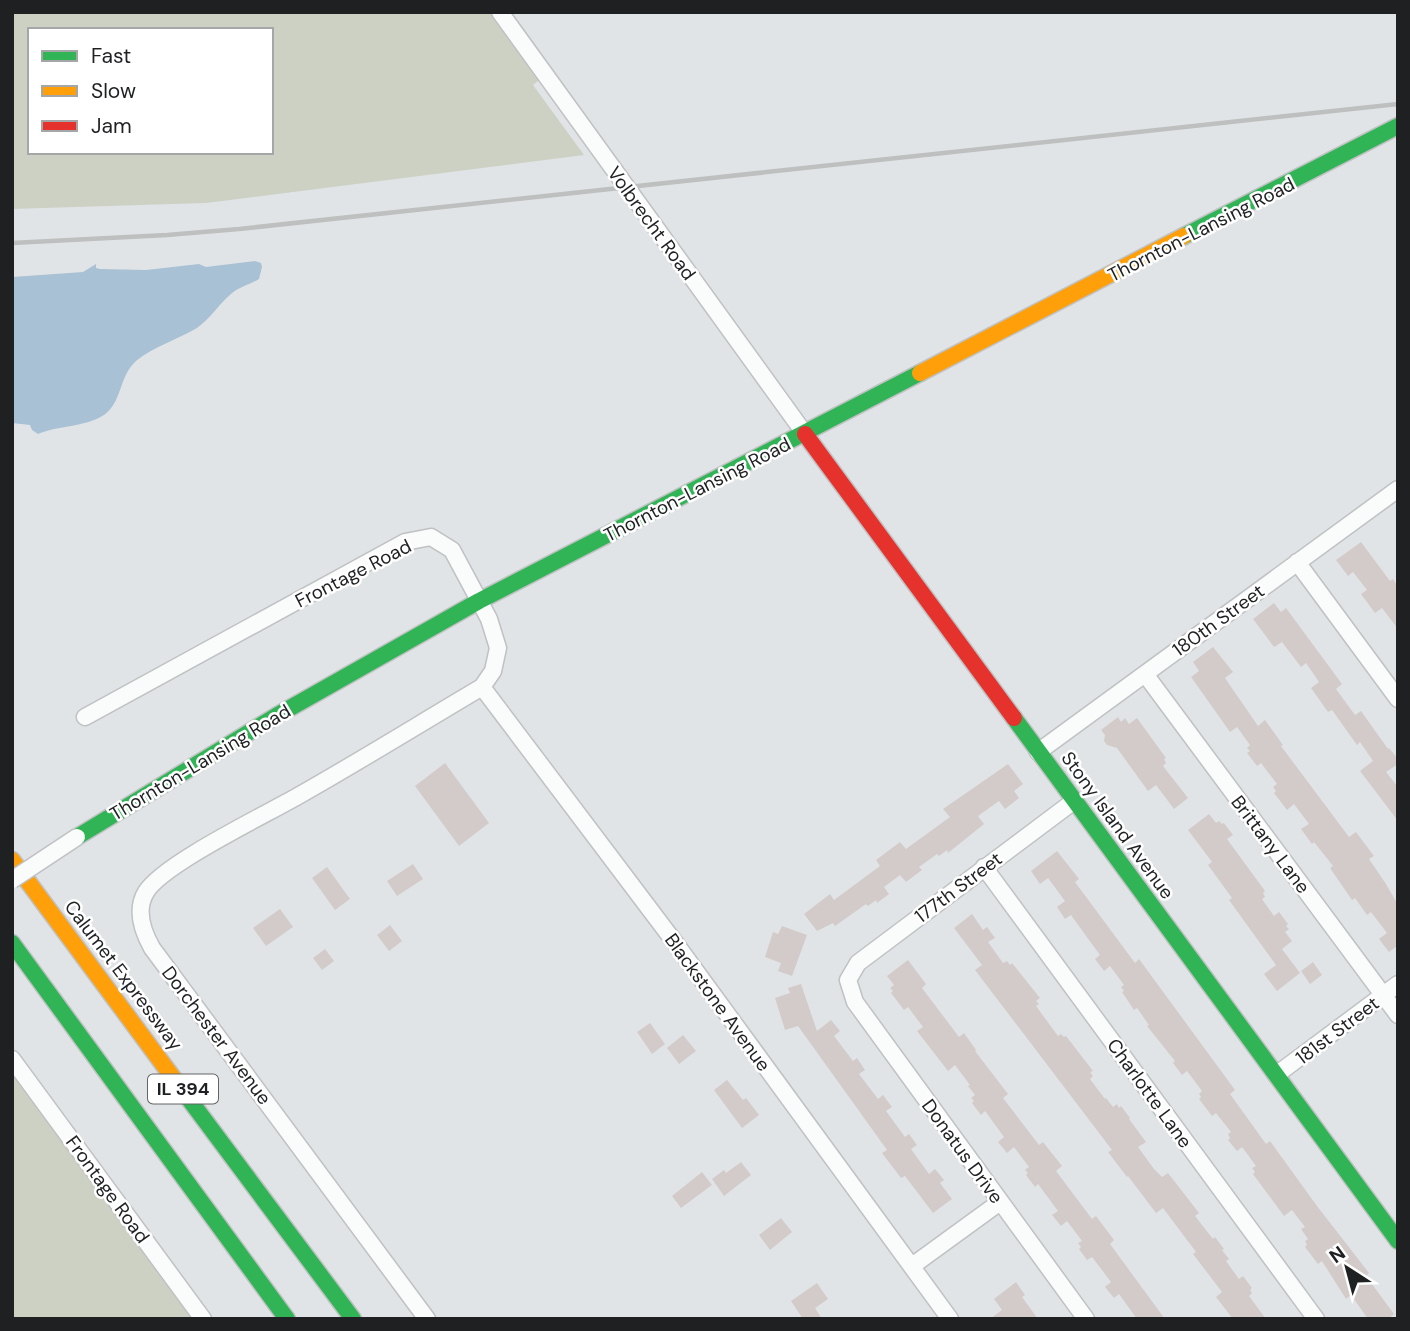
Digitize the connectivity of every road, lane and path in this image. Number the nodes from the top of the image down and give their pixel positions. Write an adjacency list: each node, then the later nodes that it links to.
1 (499, 12): 3 (street, Volbrecht Road)
2 (1398, 126): 3 (main road, Thornton-Lansing Road)
3 (804, 434): 6 (main road, Thornton-Lansing Road); 11 (main road, Stony Island Avenue)
4 (1398, 489): 5 (street, 180th Street)
5 (1297, 562): 7 (street, 180th Street); 9 (street)
6 (479, 601): 8 (street, Frontage Road); 10 (street, Frontage Road); 13 (main road, Thornton-Lansing Road)
7 (1145, 674): 11 (street, 180th Street); 20 (street, Brittany Lane)
8 (482, 687): 26 (street, Blackstone Avenue); 30 (street, Dorchester Avenue)
9 (1398, 699)
10 (85, 717)
11 (1038, 752): 12 (main road, Stony Island Avenue)
12 (1074, 801): 15 (street, 177th Street); 23 (main road, Stony Island Avenue)
13 (77, 837): 16 (street, Thornton-Lansing Road, bridge)
14 (12, 860): 29 (main road, Calumet Expressway / IL 394)
15 (984, 867): 18 (street, 177th Street); 33 (street, Charlotte Lane)
16 (12, 880)
17 (12, 943): 28 (main road, IL 394)
18 (848, 980): 24 (street, Donatus Drive)
19 (1398, 984): 20 (street, 181st Street)
20 (1383, 995): 21 (street, Brittany Lane); 23 (street, 181st Street)
21 (1398, 1015)
22 (12, 1059): 27 (street, Frontage Road)
23 (1276, 1075): 25 (main road, Stony Island Avenue)
24 (1000, 1202): 26 (street); 32 (street, Donatus Drive)
25 (1398, 1241)
26 (912, 1266): 31 (street, Blackstone Avenue)
27 (203, 1319)
28 (287, 1319)
29 (353, 1319)
30 (427, 1319)
31 (950, 1319)
32 (1086, 1319)
33 (1316, 1319)

